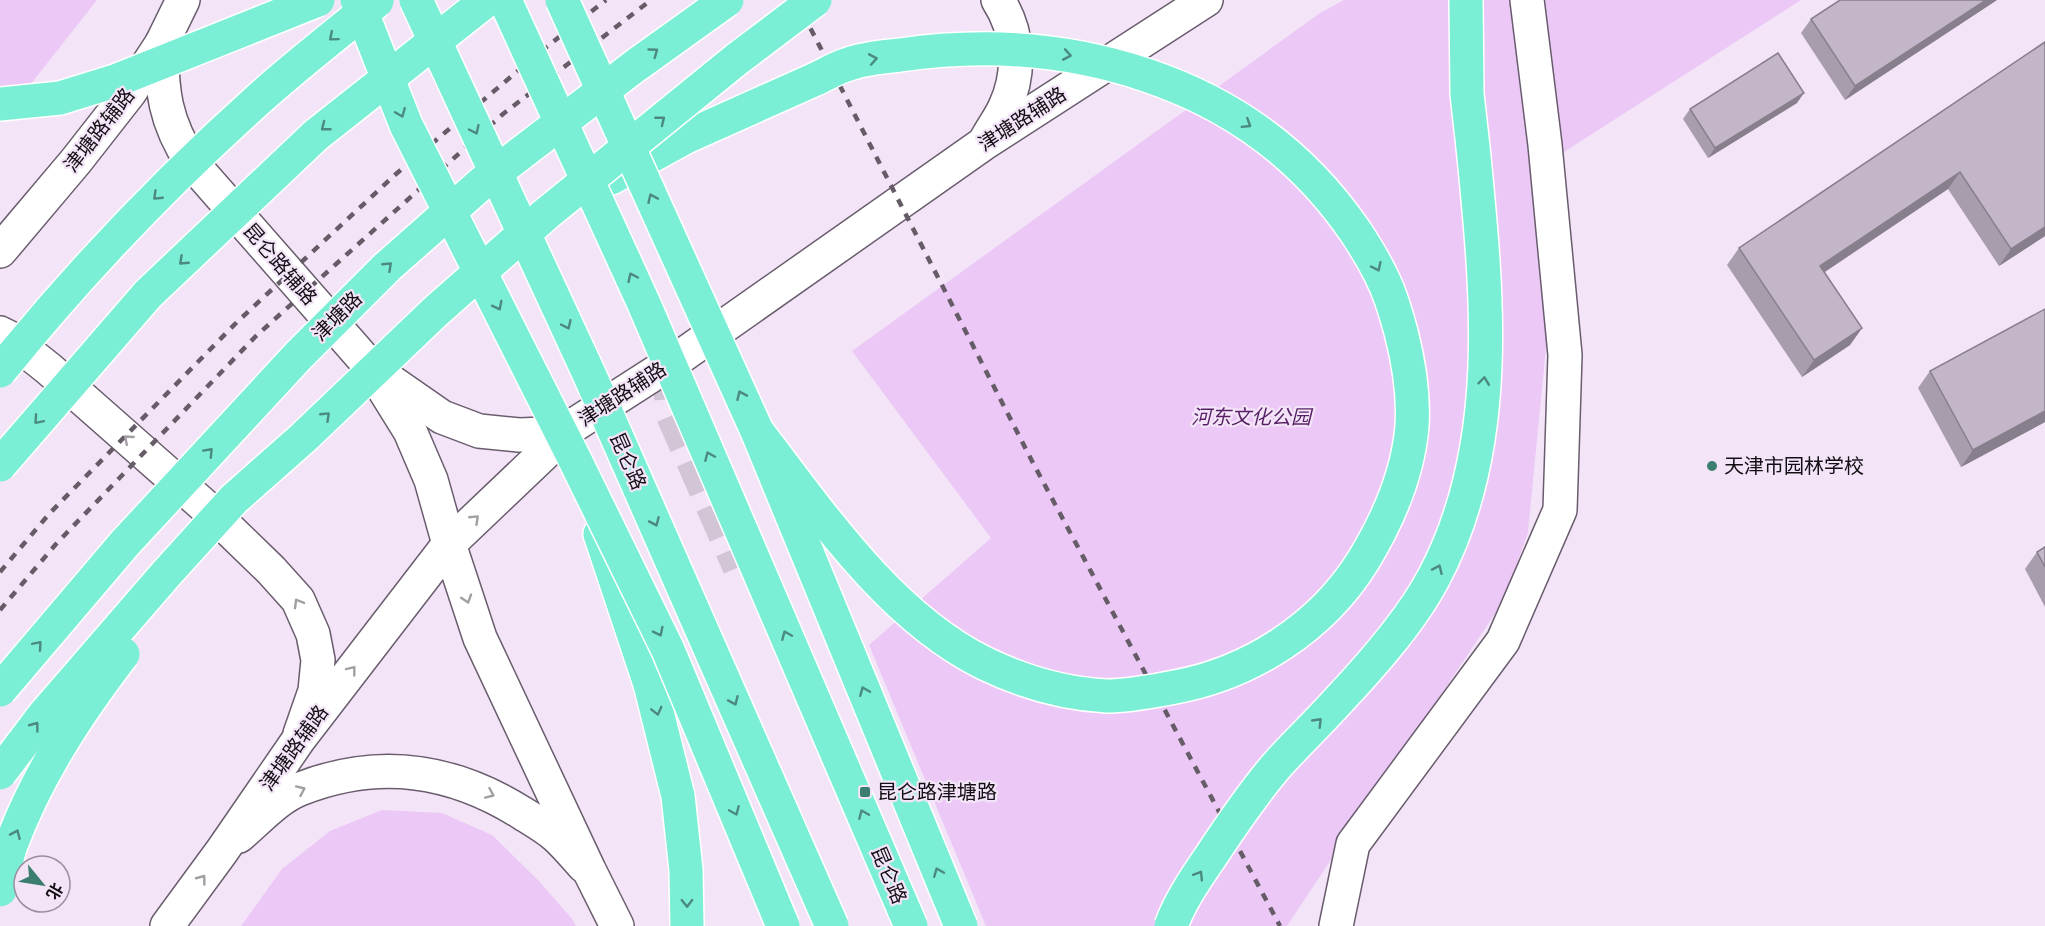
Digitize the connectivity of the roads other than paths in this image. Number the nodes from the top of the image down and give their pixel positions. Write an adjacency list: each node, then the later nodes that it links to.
1 (183, 0): 15 (street, 津塘路辅路)
2 (318, 0): 16 (highway, bridge)
3 (357, 0): 25 (highway, one-way to 25, bridge)
4 (378, 0): 22 (highway, one-way to 22, bridge)
5 (416, 0): 38 (highway, 昆仑路, one-way to 38, bridge)
6 (487, 0): 26 (highway, one-way to 26, bridge)
7 (505, 0): 39 (highway, 昆仑路, one-way to 7, bridge)
8 (562, 0): 23 (highway, one-way to 8, bridge)
9 (727, 0): 28 (highway, 津塘路, one-way to 9, bridge)
10 (815, 0): 18 (highway, one-way to 10, bridge)
11 (998, 0): 17 (street)
12 (1206, 0): 17 (street, 津塘路辅路)
13 (1466, 0): 41 (highway, one-way to 13, bridge)
14 (1527, 0): 42 (street)
15 (162, 43): 19 (street, 津塘路辅路); 21 (street, 昆仑路辅路)
16 (0, 104)
17 (983, 144): 25 (street, 津塘路辅路)
18 (546, 214): 23 (highway, one-way to 23, bridge); 24 (highway, one-way to 18, bridge)
19 (0, 251)
20 (0, 333): 29 (street, one-way to 20)
21 (369, 365): 25 (street); 27 (street, 昆仑路辅路)
22 (0, 370)
23 (758, 431): 40 (highway, one-way to 23, bridge)
24 (303, 438): 30 (highway, one-way to 24, bridge); 33 (highway, one-way to 24, bridge)
25 (574, 440): 27 (street, 津塘路辅路, one-way to 25); 36 (highway, one-way to 36, bridge); 37 (highway, one-way to 37, bridge)
26 (0, 465)
27 (449, 544): 29 (street, 津塘路辅路, one-way to 27); 32 (street, 昆仑路辅路, one-way to 32)
28 (0, 690)
29 (299, 739): 31 (street, 津塘路辅路)
30 (0, 773)
31 (222, 851): 32 (street, one-way to 32); 34 (street, 津塘路辅路, one-way to 31)
32 (589, 870): 35 (street, 昆仑路辅路)
33 (0, 890)
34 (166, 926)
35 (617, 926)
36 (687, 926)
37 (783, 926)
38 (832, 926)
39 (911, 926)
40 (961, 926)
41 (1171, 926)
42 (1336, 926)

